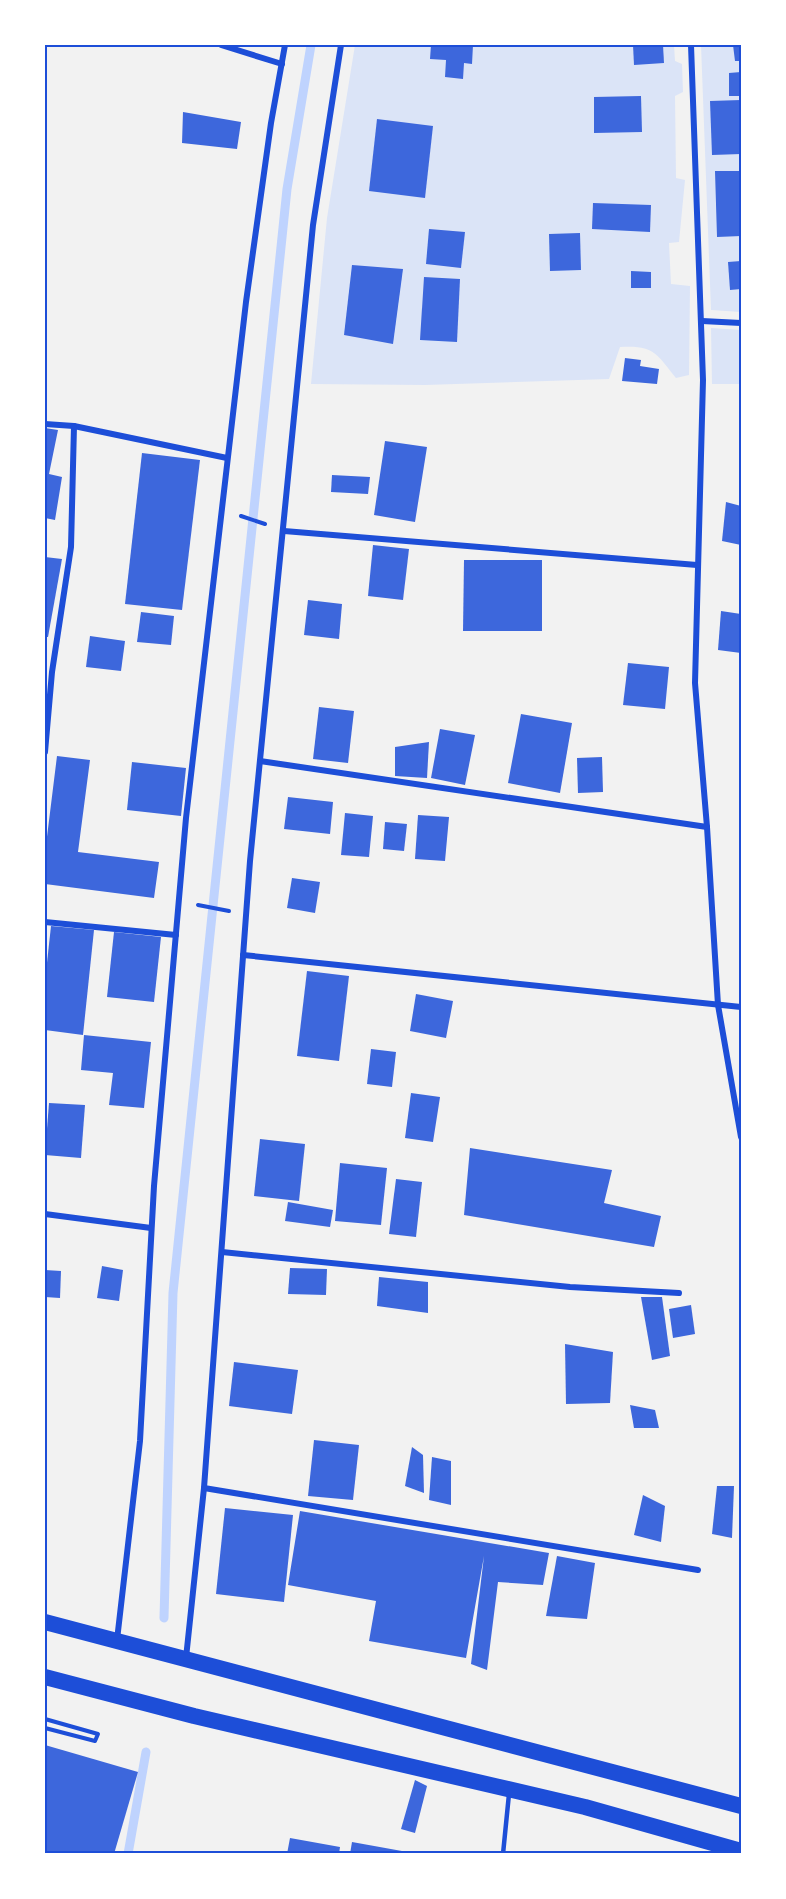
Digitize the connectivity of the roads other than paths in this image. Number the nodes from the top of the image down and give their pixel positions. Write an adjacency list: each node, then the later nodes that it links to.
1 (220, 45): 5 (street)
2 (285, 45): 5 (street)
3 (341, 45): 11 (street)
4 (691, 45): 6 (street)
5 (282, 64): 10 (street)
6 (702, 321): 7 (street); 12 (street)
7 (741, 323)
8 (45, 424): 9 (street)
9 (74, 426): 10 (street); 13 (street)
10 (227, 458): 17 (street)
11 (284, 531): 12 (street); 14 (street)
12 (697, 565): 15 (street)
13 (45, 752)
14 (260, 761): 15 (street); 18 (street)
15 (707, 827): 19 (street)
16 (45, 922): 17 (street)
17 (176, 935): 23 (street)
18 (243, 955): 19 (street); 24 (street)
19 (718, 1005): 20 (street); 21 (street)
20 (741, 1007)
21 (741, 1137)
22 (45, 1214): 23 (street)
23 (151, 1228): 29 (street)
24 (222, 1252): 25 (street); 26 (street)
25 (679, 1293)
26 (204, 1488): 27 (street); 30 (street)
27 (698, 1570)
28 (45, 1622): 29 (highway)
29 (117, 1641): 30 (highway)
30 (186, 1659): 33 (highway)
31 (45, 1677): 32 (highway)
32 (509, 1789): 34 (highway); 35 (lane)
33 (741, 1806)
34 (741, 1851)
35 (504, 1854)

